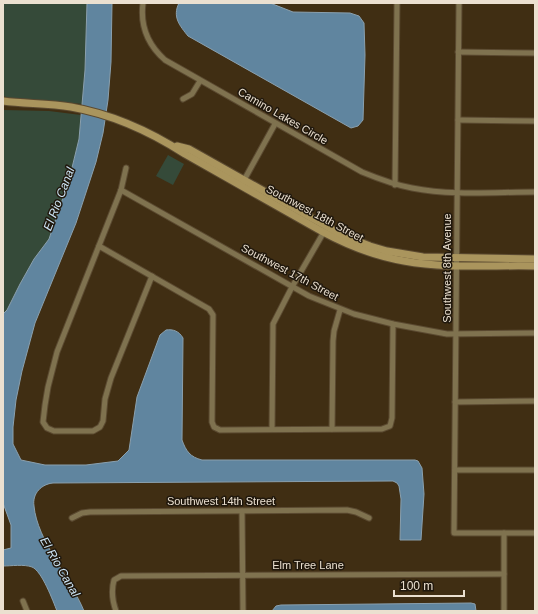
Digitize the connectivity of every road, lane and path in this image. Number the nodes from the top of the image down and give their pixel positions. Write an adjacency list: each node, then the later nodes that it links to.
1 (143, 3): 6 (street, Camino Lakes Circle)
2 (397, 3): 14 (street)
3 (459, 3): 4 (street, Southwest 8th Avenue)
4 (458, 52): 5 (street); 9 (street, Southwest 8th Avenue)
5 (535, 53)
6 (200, 81): 7 (street); 11 (street, Camino Lakes Circle)
7 (183, 99)
8 (3, 102): 13 (main road, Southwest 18th Street)
9 (458, 120): 10 (street); 16 (street, Southwest 8th Avenue)
10 (535, 121)
11 (275, 124): 13 (street); 14 (street, Camino Lakes Circle)
12 (126, 168): 15 (street)
13 (243, 183): 18 (main road, Southwest 18th Street)
14 (395, 185): 16 (street, Camino Lakes Circle)
15 (121, 190): 19 (street); 24 (street, Southwest 17th Street)
16 (457, 192): 17 (street, Camino Lakes Circle); 21 (street, Southwest 8th Avenue)
17 (535, 192)
18 (325, 230): 21 (main road, Southwest 18th Street); 24 (street)
19 (99, 246): 23 (street); 23 (street)
20 (535, 259): 21 (main road, Southwest 18th Street)
21 (456, 262): 22 (main road, Southwest 18th Street); 28 (street, Southwest 8th Avenue)
22 (535, 266)
23 (152, 276): 31 (street)
24 (292, 287): 25 (street, Southwest 17th Street); 31 (street)
25 (340, 310): 26 (street, Southwest 17th Street); 32 (street)
26 (393, 324): 28 (street, Southwest 17th Street); 32 (street)
27 (535, 333): 28 (street, Southwest 17th Street)
28 (456, 334): 30 (street, Southwest 8th Avenue)
29 (535, 401): 30 (street)
30 (456, 402): 33 (street, Southwest 8th Avenue)
31 (272, 429): 32 (street)
32 (332, 429)
33 (455, 470): 34 (street); 38 (street, Southwest 8th Avenue)
34 (535, 470)
35 (242, 511): 36 (street, Southwest 14th Street); 37 (street, Southwest 14th Street); 41 (street)
36 (72, 518)
37 (369, 518)
38 (504, 534): 39 (street); 40 (street)
39 (535, 534)
40 (504, 574): 41 (street, Elm Tree Lane); 46 (street)
41 (242, 575): 44 (street, Elm Tree Lane); 45 (street)
42 (23, 601): 43 (street)
43 (27, 611)
44 (116, 611)
45 (243, 611)
46 (504, 611)

